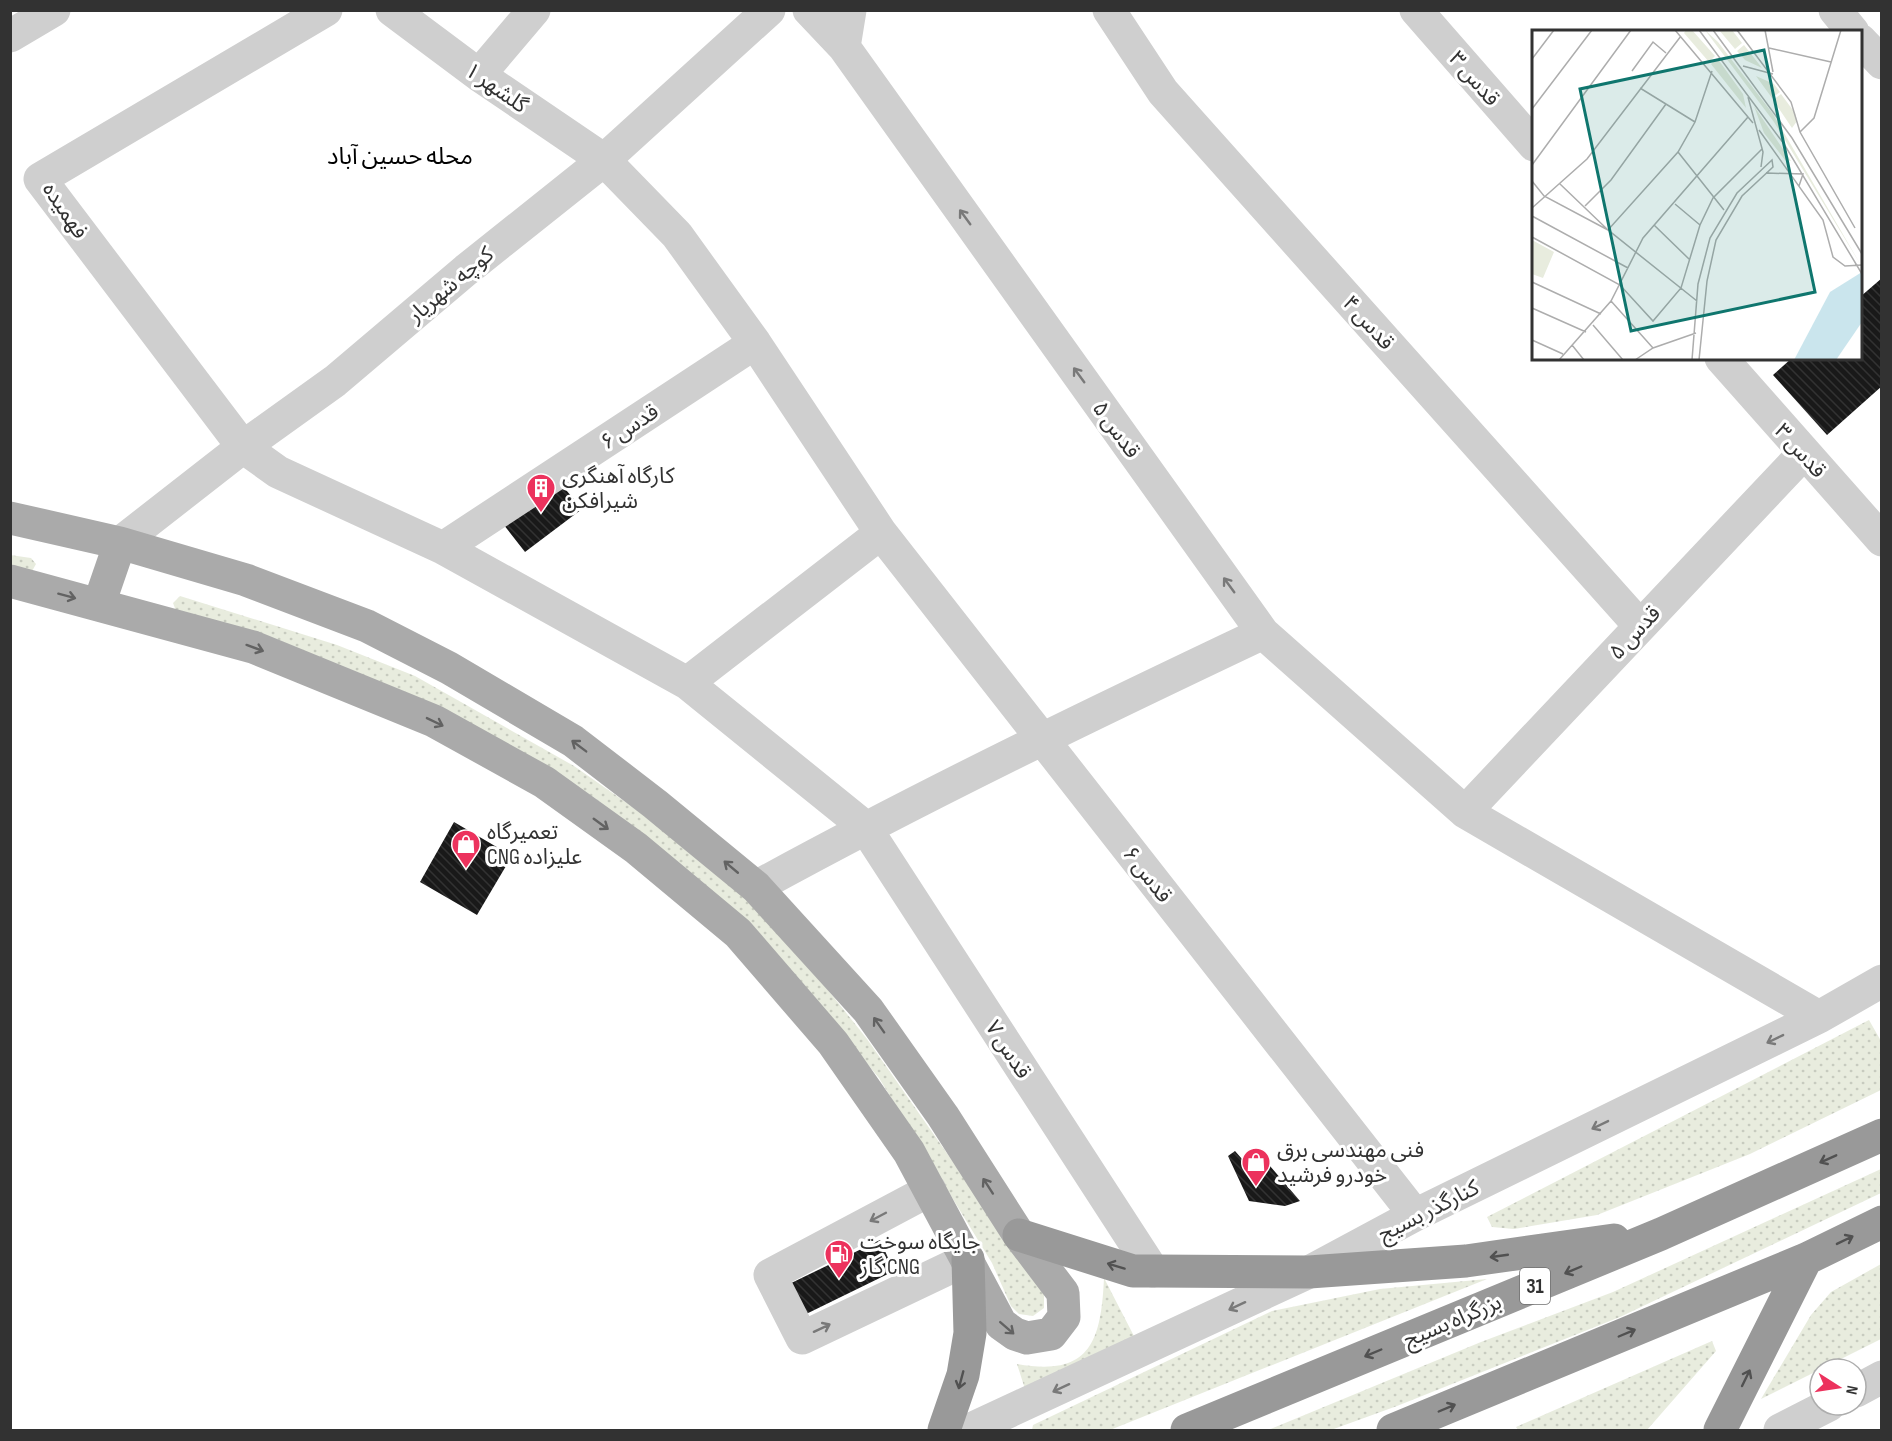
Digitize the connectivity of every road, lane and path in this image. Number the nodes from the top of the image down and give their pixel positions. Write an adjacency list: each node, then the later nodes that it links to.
1 (54, 10): 12 (street)
2 (326, 10): 21 (street, فهمیده)
3 (392, 10): 16 (street, گلشهر ۱)
4 (534, 10): 16 (street)
5 (769, 10): 18 (street, کوچه شهریار)
6 (809, 10): 14 (street, قدس ۵)
7 (850, 10): 14 (street)
8 (1109, 10): 30 (street, قدس ۴)
9 (1416, 10): 17 (street, قدس ۳)
10 (1835, 10): 11 (street)
11 (1851, 30)
12 (10, 36)
13 (1862, 41): 15 (street)
14 (844, 47): 31 (street, قدس ۵, one-way to 14)
15 (1881, 63)
16 (479, 75): 18 (street, گلشهر ۱)
17 (1532, 144)
18 (604, 160): 19 (street, قدس ۶); 21 (street, کوچه شهریار)
19 (755, 344): 24 (street, قدس ۶); 27 (street, قدس ۶)
20 (1723, 360): 22 (street, قدس ۳)
21 (243, 447): 26 (street, کوچه شهریار); 27 (street, قدس ۷)
22 (1804, 453): 25 (street, قدس ۳); 30 (street, قدس ۵)
23 (10, 518): 26 (main road)
24 (881, 533): 32 (street); 33 (street, قدس ۶)
25 (1881, 540)
26 (120, 543): 29 (main road); 36 (main road, one-way to 26)
27 (442, 548): 32 (street, قدس ۷)
28 (10, 581): 29 (main road, one-way to 29)
29 (99, 604): 40 (main road, one-way to 40)
30 (1640, 626): 34 (street, قدس ۵)
31 (1263, 633): 33 (street); 34 (street, قدس ۵)
32 (687, 683): 35 (street, قدس ۷)
33 (1042, 738): 35 (street); 41 (street, قدس ۶)
34 (1465, 812): 38 (street, قدس ۵)
35 (866, 827): 36 (street); 47 (street, قدس ۷)
36 (756, 887): 44 (main road, one-way to 36)
37 (1881, 981): 38 (street, کنارگذر بسیج)
38 (1819, 1017): 41 (street, کنارگذر بسیج, one-way to 41)
39 (1881, 1135): 43 (highway, بزرگراه بسیج / 31, one-way to 43)
40 (930, 1190): 45 (main road); 45 (street, one-way to 45)
41 (1415, 1215): 48 (street, کنارگذر بسیج)
42 (1881, 1222): 46 (highway, one-way to 42)
43 (1661, 1234): 48 (highway, one-way to 48); 52 (highway, بزرگراه بسیج / 31, one-way to 52)
44 (1019, 1235): 45 (main road, one-way to 44); 47 (highway, one-way to 44)
45 (968, 1259): 50 (highway, one-way to 50)
46 (1806, 1259): 53 (highway, one-way to 46); 54 (highway, one-way to 46)
47 (1153, 1271): 48 (highway)
48 (1309, 1272): 51 (street, کنارگذر بسیج, one-way to 51)
49 (1808, 1416): 55 (street)
50 (944, 1431)
51 (969, 1431)
52 (1187, 1431)
53 (1393, 1431)
54 (1720, 1431)
55 (1780, 1431)

